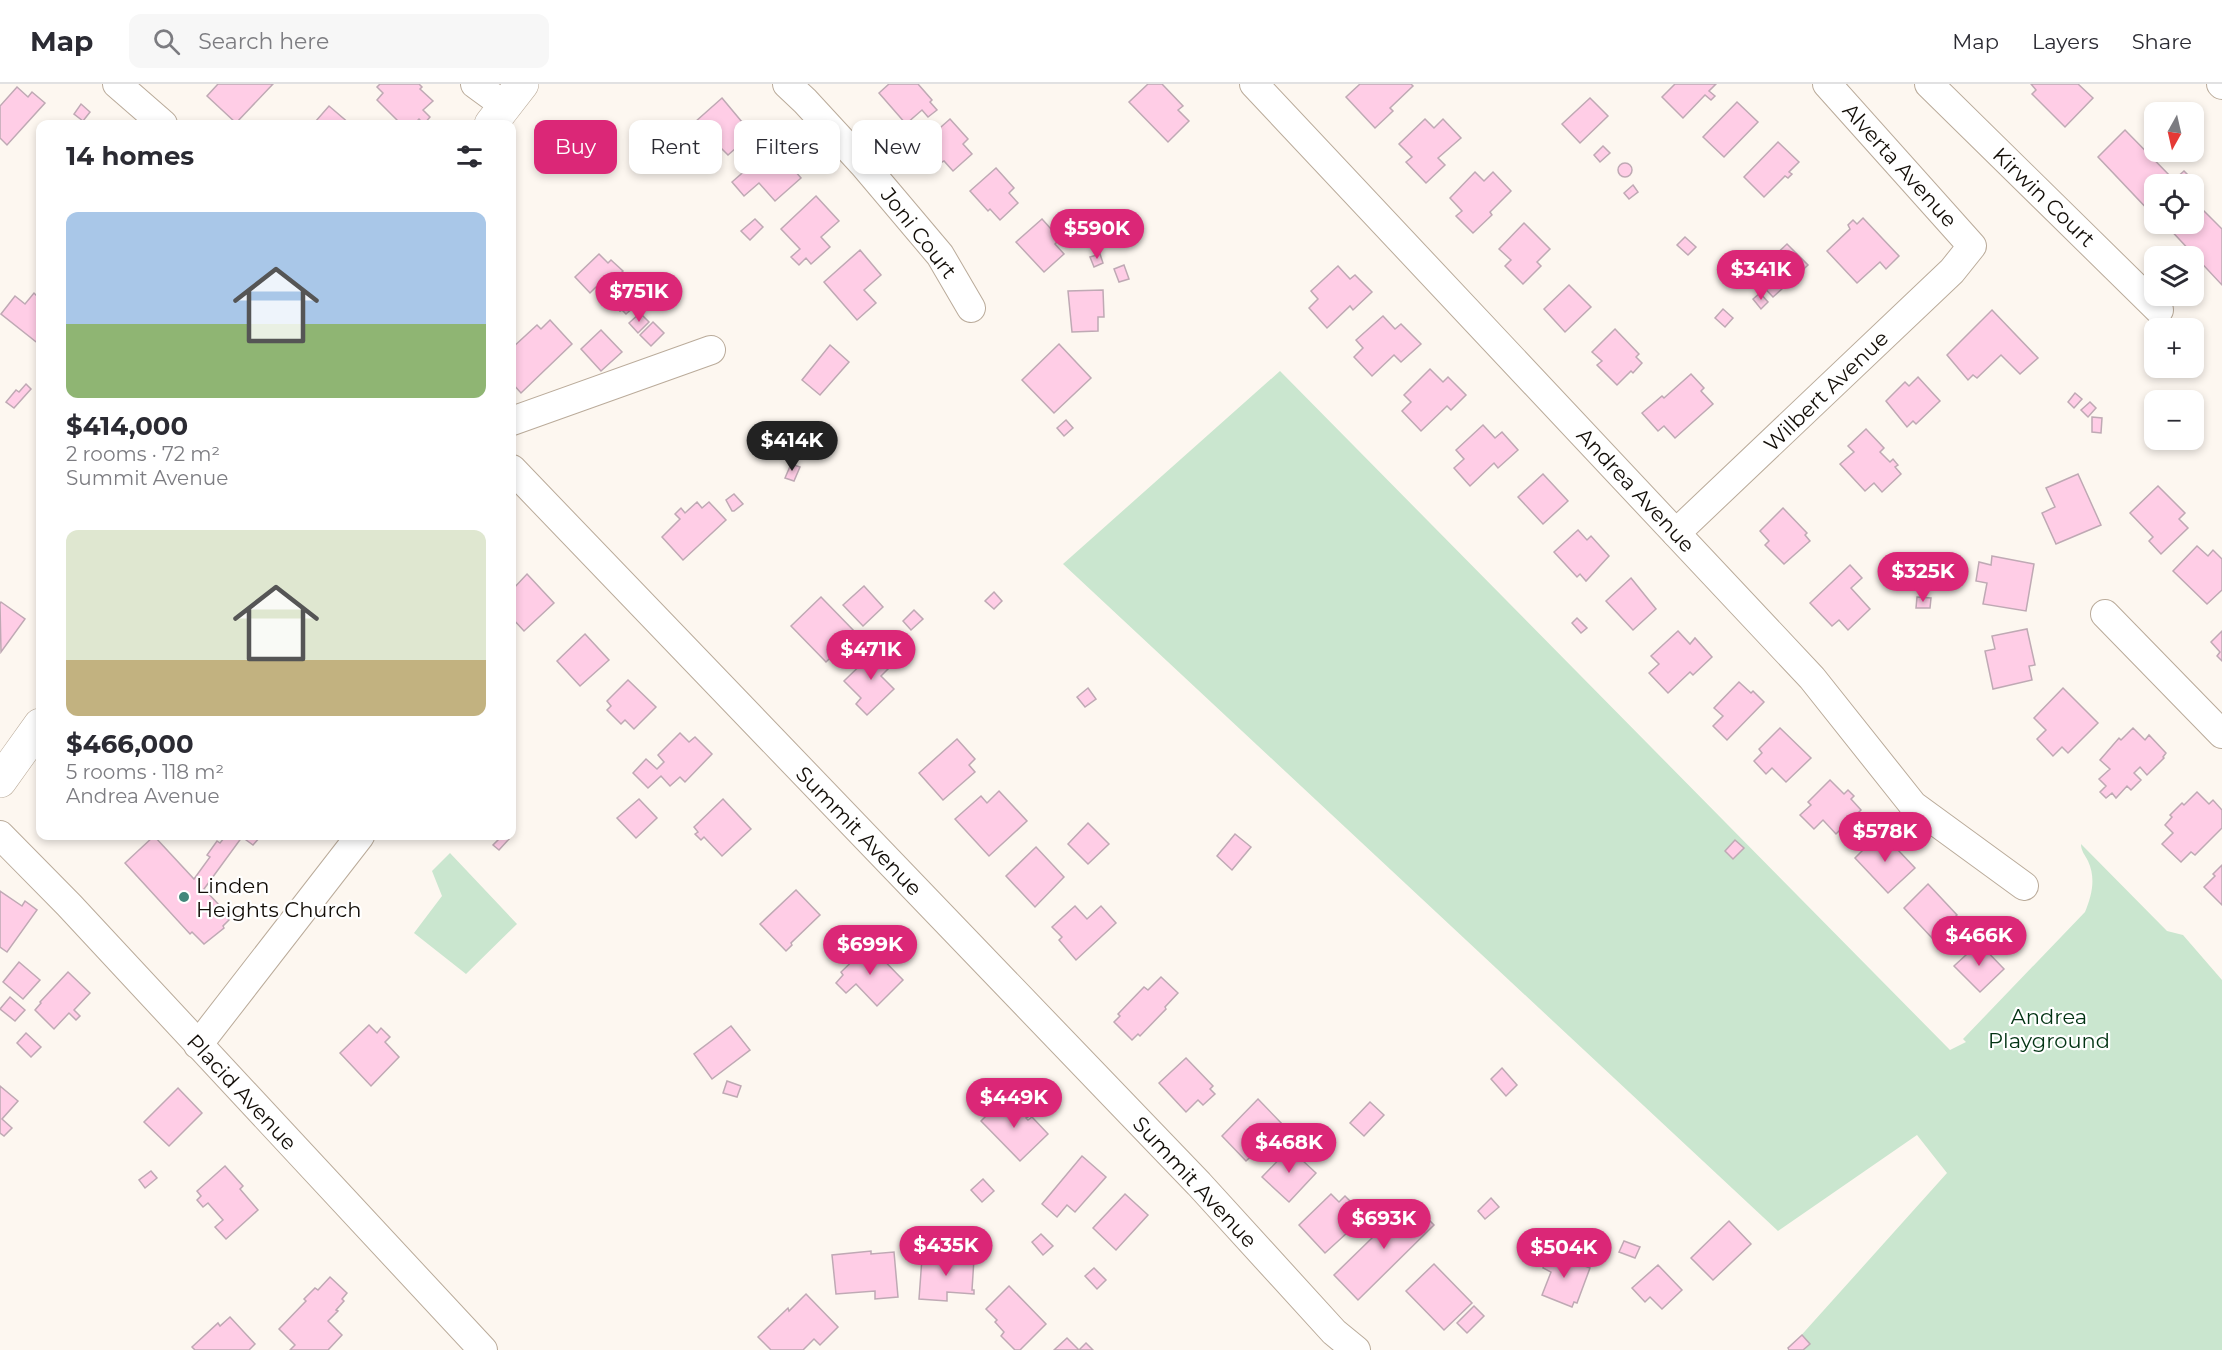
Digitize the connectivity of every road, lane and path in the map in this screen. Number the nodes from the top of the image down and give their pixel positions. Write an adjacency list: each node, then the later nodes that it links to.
1 (117, 84): 8 (street)
2 (475, 84): 7 (street)
3 (787, 84): 10 (street, Joni Court)
4 (1254, 84): 15 (street, Andrea Avenue)
5 (1827, 84): 9 (street, Alverta Avenue)
6 (1929, 84): 11 (street, Kirwin Court)
7 (506, 105)
8 (158, 120)
9 (1972, 246): 15 (street, Wilbert Avenue)
10 (971, 308)
11 (2159, 310)
12 (711, 350): 13 (street)
13 (516, 420)
14 (516, 473): 25 (street, Summit Avenue)
15 (1676, 533): 22 (street, Andrea Avenue)
16 (2105, 614): 18 (street)
17 (36, 731): 19 (main road)
18 (2222, 734)
19 (0, 781)
20 (0, 835): 23 (street, Placid Avenue)
21 (357, 840): 23 (street)
22 (2024, 886)
23 (198, 1045): 24 (street, Placid Avenue)
24 (483, 1350)
25 (1356, 1350)

